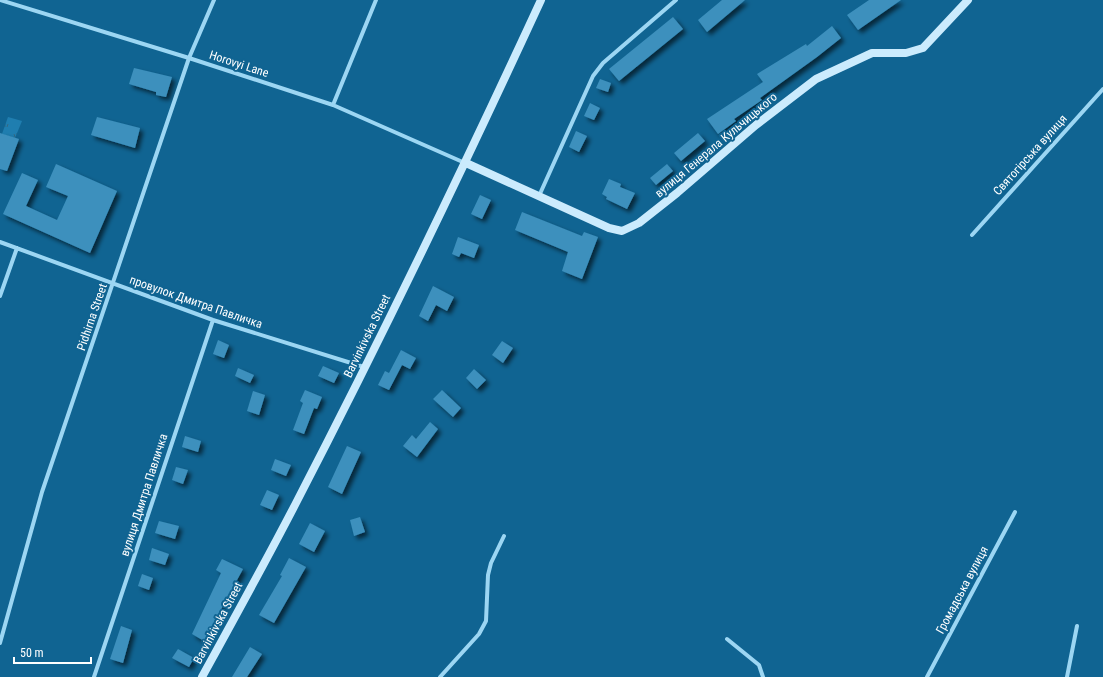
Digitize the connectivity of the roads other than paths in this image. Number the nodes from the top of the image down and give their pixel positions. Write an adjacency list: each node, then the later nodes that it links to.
1 (0, 0): 7 (street, Horovyi Lane)
2 (214, 0): 7 (street, Pidhirna Street)
3 (376, 0): 9 (street)
4 (541, 0): 10 (street, Barvinkivska Street)
5 (676, 0): 11 (street)
6 (968, 0): 11 (street, вулиця Генерала Кульчицького)
7 (190, 58): 9 (street, Horovyi Lane); 15 (street, Pidhirna Street)
8 (1103, 89): 12 (street, Святогірська вулиця)
9 (333, 105): 10 (street, Horovyi Lane)
10 (466, 164): 11 (street, вулиця Генерала Кульчицького); 18 (street, Barvinkivska Street)
11 (539, 196)
12 (972, 235)
13 (0, 242): 14 (street, провулок Дмитра Павличка)
14 (17, 248): 15 (street, провулок Дмитра Павличка); 16 (street)
15 (114, 284): 17 (street, провулок Дмитра Павличка); 23 (street, Pidhirna Street)
16 (0, 296)
17 (212, 320): 18 (street, провулок Дмитра Павличка); 24 (street, вулиця Дмитра Павличка)
18 (364, 367): 25 (street, Barvinkivska Street)
19 (1015, 512): 28 (street, Громадська вулиця)
20 (504, 536): 26 (street)
21 (1077, 626): 29 (street)
22 (727, 639): 27 (street)
23 (0, 643)
24 (94, 677)
25 (202, 677)
26 (440, 677)
27 (763, 677)
28 (927, 677)
29 (1067, 677)

